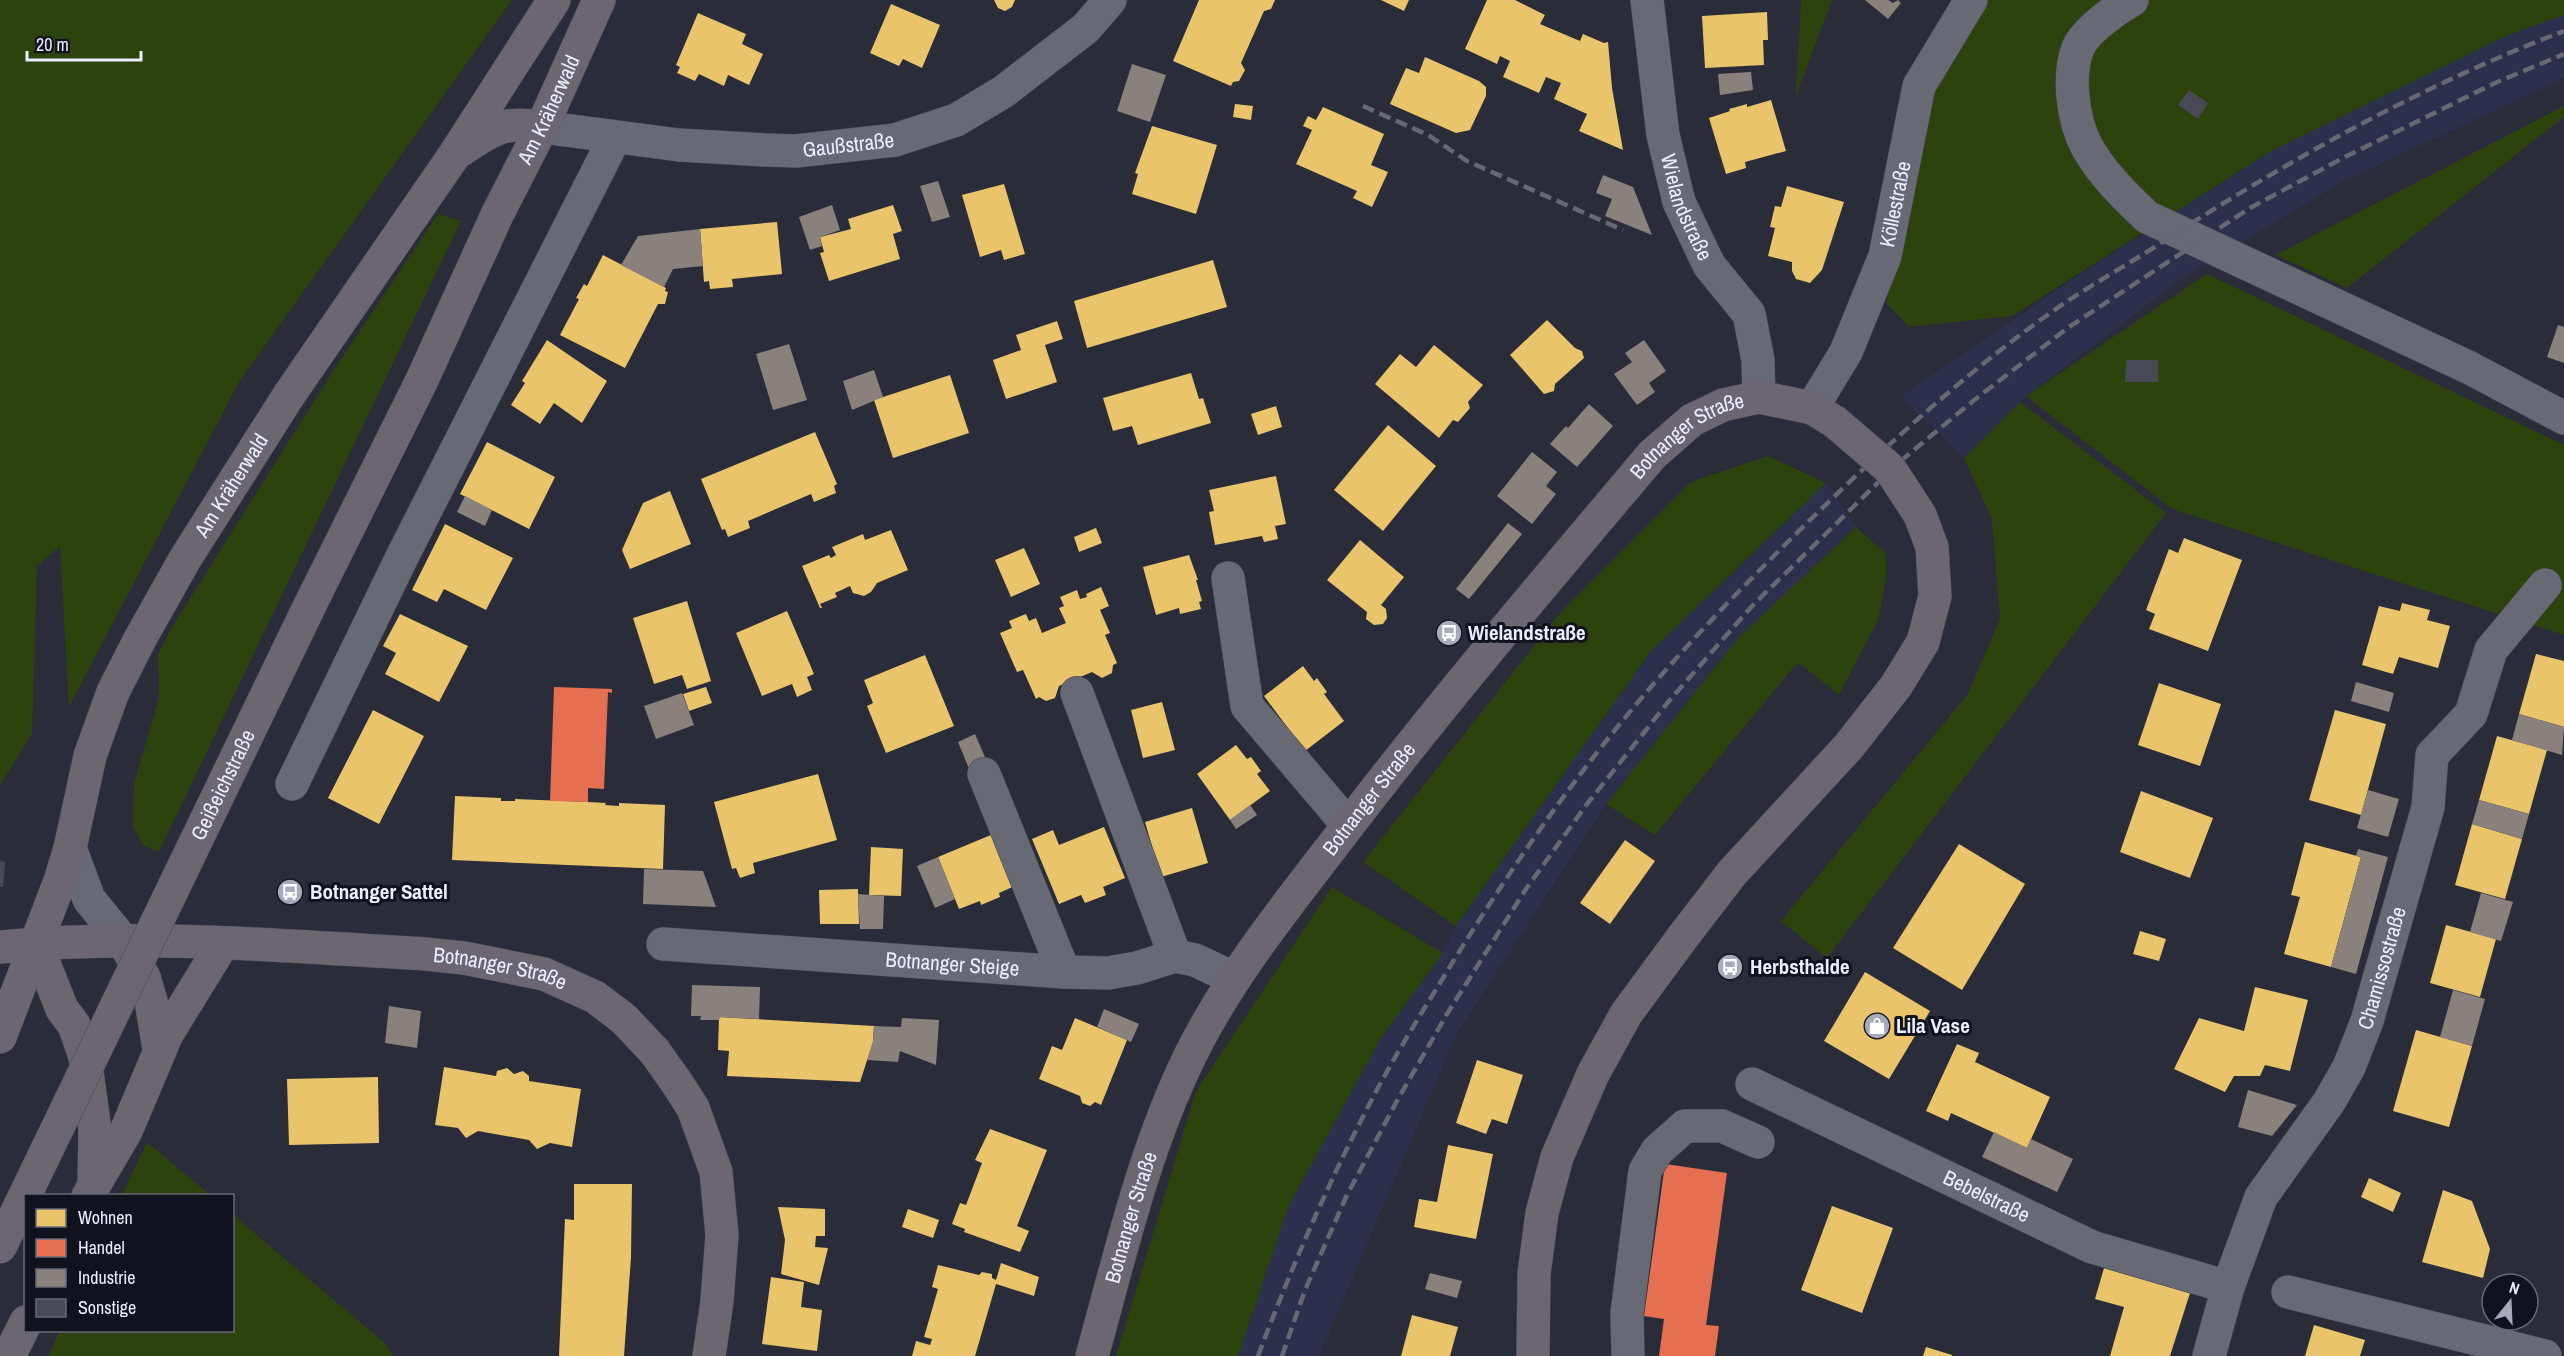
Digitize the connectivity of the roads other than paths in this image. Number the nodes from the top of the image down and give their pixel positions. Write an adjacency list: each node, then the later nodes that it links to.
1 (554, 0): 9 (main road, Am Kräherwald)
2 (599, 0): 7 (main road, Am Kräherwald)
3 (1110, 0): 8 (street, Gaußstraße)
4 (1647, 0): 10 (street, Wielandstraße)
5 (1971, 0): 11 (street, Köllestraße)
6 (2132, 0): 12 (street)
7 (542, 127): 8 (street, Gaußstraße); 9 (main road); 15 (main road, Am Kräherwald)
8 (614, 139): 18 (street)
9 (455, 154): 20 (main road, Am Kräherwald)
10 (1759, 397): 11 (main road, Botnanger Straße); 19 (main road, Botnanger Straße)
11 (1824, 415): 45 (main road, Botnanger Straße, bridge)
12 (2564, 418)
13 (1228, 578): 19 (street)
14 (2545, 585): 39 (street, Chamissostraße)
15 (310, 605): 36 (main road, Geißeichstraße, bridge)
16 (1077, 693): 27 (street)
17 (984, 774): 28 (street)
18 (292, 784)
19 (1348, 825): 29 (main road, Botnanger Straße)
20 (70, 848): 21 (street); 23 (main road)
21 (123, 941): 22 (main road, Botnanger Straße); 24 (main road, Botnanger Straße); 32 (main road)
22 (76, 942): 23 (main road, Botnanger Straße); 30 (main road)
23 (36, 944): 26 (main road, Botnanger Straße); 30 (main road); 31 (main road)
24 (223, 944): 32 (main road); 43 (main road, Botnanger Straße)
25 (663, 944): 28 (street, Botnanger Steige)
26 (0, 947)
27 (1175, 956): 28 (street, Botnanger Steige); 29 (street)
28 (1064, 972)
29 (1233, 978): 44 (main road, Botnanger Straße)
30 (62, 1009): 31 (main road); 35 (main road)
31 (4, 1019)
32 (159, 1048): 35 (main road)
33 (1752, 1084): 39 (street, Bebelstraße)
34 (1758, 1142): 46 (street)
35 (91, 1190)
36 (26, 1194)
37 (24, 1197): 38 (main road, Geißeichstraße, bridge)
38 (0, 1247)
39 (2228, 1287): 47 (street, Chamissostraße)
40 (2288, 1292): 48 (street)
41 (24, 1326): 42 (main road)
42 (9, 1356)
43 (709, 1356)
44 (1092, 1356)
45 (1533, 1356)
46 (1628, 1356)
47 (2209, 1356)
48 (2545, 1356)

